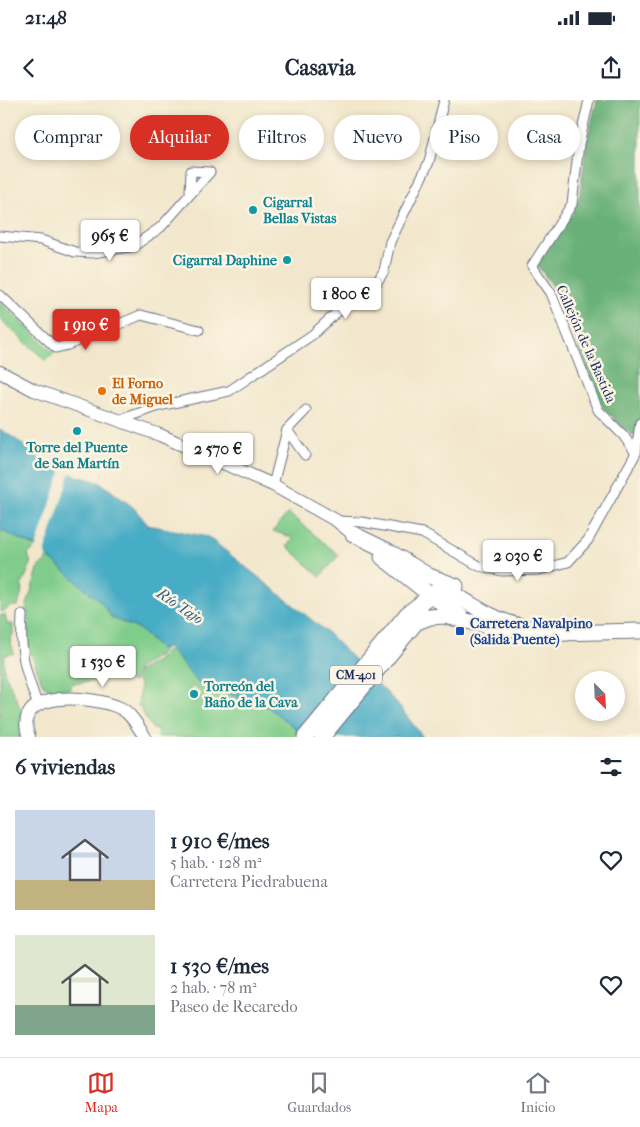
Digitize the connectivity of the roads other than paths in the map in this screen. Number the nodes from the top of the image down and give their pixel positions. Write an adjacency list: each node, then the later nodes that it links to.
1 (444, 100): 9 (street)
2 (590, 100): 12 (street, Callejón de la Bastida)
3 (190, 192): 4 (street)
4 (0, 236)
5 (0, 295): 6 (street)
6 (199, 330)
7 (0, 372): 9 (main road)
8 (306, 410): 11 (street)
9 (120, 420): 14 (main road)
10 (640, 424): 12 (street)
11 (287, 430): 13 (street); 14 (street)
12 (636, 453): 15 (street)
13 (305, 455)
14 (273, 485): 15 (main road)
15 (337, 522): 16 (main road)
16 (353, 534): 17 (main road); 18 (main road)
17 (403, 575): 19 (main road); 21 (main road)
18 (429, 576): 19 (main road); 24 (main road)
19 (430, 595): 21 (main road, CM-401); 22 (main road); 24 (main road)
20 (22, 615): 25 (street)
21 (412, 618): 22 (main road); 28 (main road, CM-401); 29 (main road, CM-401)
22 (483, 625): 24 (main road)
23 (640, 631): 24 (main road)
24 (566, 632)
25 (37, 703): 26 (main road); 27 (main road)
26 (29, 737)
27 (145, 737)
28 (305, 737)
29 (322, 737)

